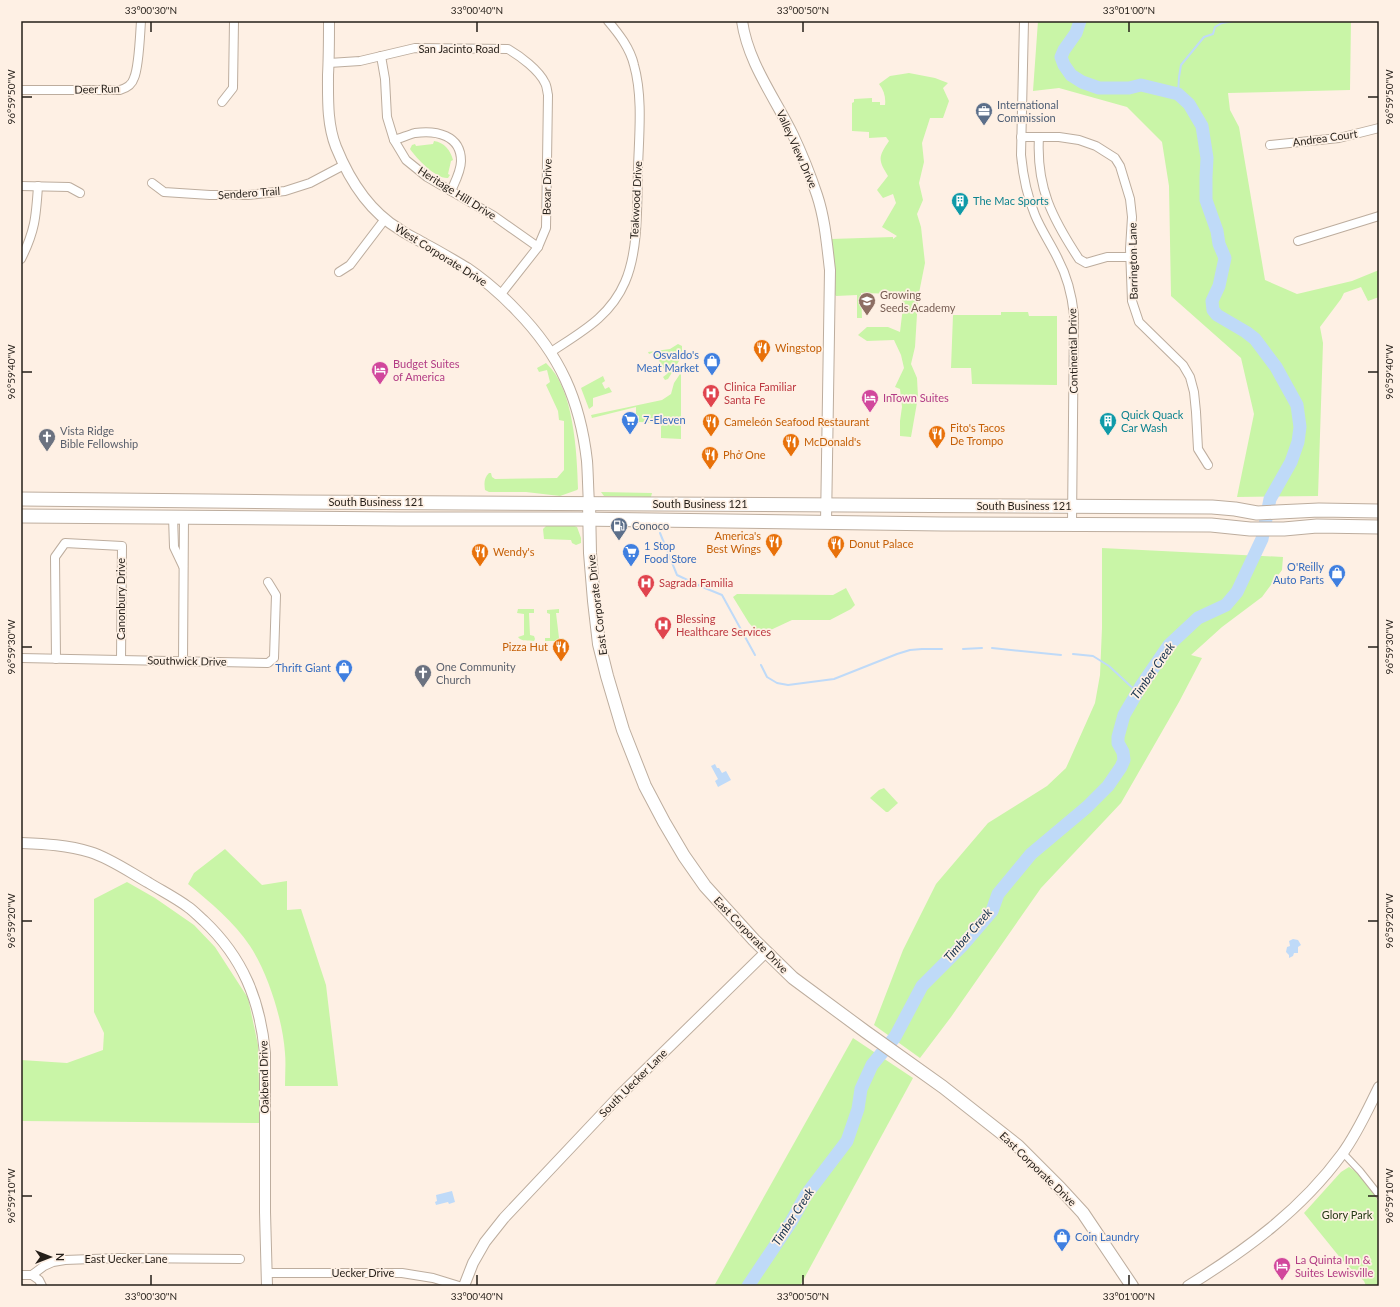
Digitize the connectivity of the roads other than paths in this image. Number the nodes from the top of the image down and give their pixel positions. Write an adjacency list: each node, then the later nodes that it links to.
1 (141, 21): 10 (street, Deer Run)
2 (234, 21): 11 (street)
3 (329, 21): 8 (street, West Corporate Drive)
4 (608, 21): 31 (street, Teakwood Drive)
5 (742, 21): 38 (street, Valley View Drive)
6 (1024, 21): 13 (street, Continental Drive)
7 (380, 56): 8 (street, San Jacinto Road); 9 (street, San Jacinto Road); 15 (street, Heritage Hill Drive)
8 (328, 63): 17 (street, West Corporate Drive)
9 (535, 70): 26 (street, Bexar Drive)
10 (21, 90)
11 (222, 102)
12 (1379, 128): 16 (street, Andrea Court)
13 (1021, 137): 14 (street, Barrington Lane); 40 (street, Continental Drive)
14 (1039, 137): 27 (street, Barrington Lane); 27 (street)
15 (394, 140): 21 (street, Heritage Hill Drive); 21 (street)
16 (1270, 145)
17 (344, 165): 18 (street, Sendero Trail); 24 (street, West Corporate Drive)
18 (152, 183)
19 (21, 186): 20 (street)
20 (38, 186): 22 (street); 28 (street)
21 (451, 190): 26 (street, Heritage Hill Drive)
22 (80, 193)
23 (1379, 216): 25 (street)
24 (385, 219): 29 (street); 30 (street, West Corporate Drive)
25 (1298, 241)
26 (538, 247): 30 (street, Bexar Drive)
27 (1130, 257): 32 (street, Barrington Lane)
28 (21, 259)
29 (339, 272)
30 (501, 294): 31 (street, West Corporate Drive)
31 (551, 352): 37 (street, West Corporate Drive)
32 (1208, 465)
33 (21, 499): 34 (main road, South Business 121)
34 (42, 499): 35 (main road, South Business 121); 39 (main road)
35 (190, 501): 36 (main road, South Business 121); 44 (main road)
36 (394, 502): 37 (main road, South Business 121); 45 (main road)
37 (589, 503): 38 (main road, South Business 121); 46 (main road, East Corporate Drive)
38 (827, 505): 40 (main road, South Business 121); 47 (street, Valley View Drive)
39 (21, 506)
40 (1073, 506): 41 (main road, South Business 121); 48 (street, Continental Drive)
41 (1379, 511)
42 (21, 516): 44 (main road, South Business 121)
43 (178, 516): 44 (main road, South Business 121); 45 (main road, South Business 121); 54 (street)
44 (147, 517)
45 (394, 519): 46 (main road, South Business 121)
46 (589, 519): 47 (main road, South Business 121); 56 (main road, East Corporate Drive)
47 (826, 523): 48 (main road, South Business 121)
48 (1072, 524): 49 (main road, South Business 121)
49 (1379, 527)
50 (268, 582): 54 (street, Southwick Drive)
51 (21, 658): 52 (street, Southwick Drive)
52 (56, 659): 53 (street, Southwick Drive); 53 (street, Canonbury Drive)
53 (121, 660): 54 (street, Southwick Drive)
54 (183, 661)
55 (21, 843): 61 (street, Oakbend Drive)
56 (766, 952): 67 (street, South Uecker Lane); 68 (main road, East Corporate Drive)
57 (1379, 1087): 58 (street)
58 (1343, 1153): 59 (street); 69 (street)
59 (1379, 1195)
60 (240, 1259): 63 (street, East Uecker Lane)
61 (266, 1274): 65 (street, Oakbend Drive); 66 (street, Uecker Drive)
62 (21, 1275): 63 (street)
63 (32, 1276): 64 (street)
64 (42, 1286)
65 (267, 1286)
66 (459, 1286)
67 (464, 1286)
68 (1132, 1286)
69 (1188, 1286)

